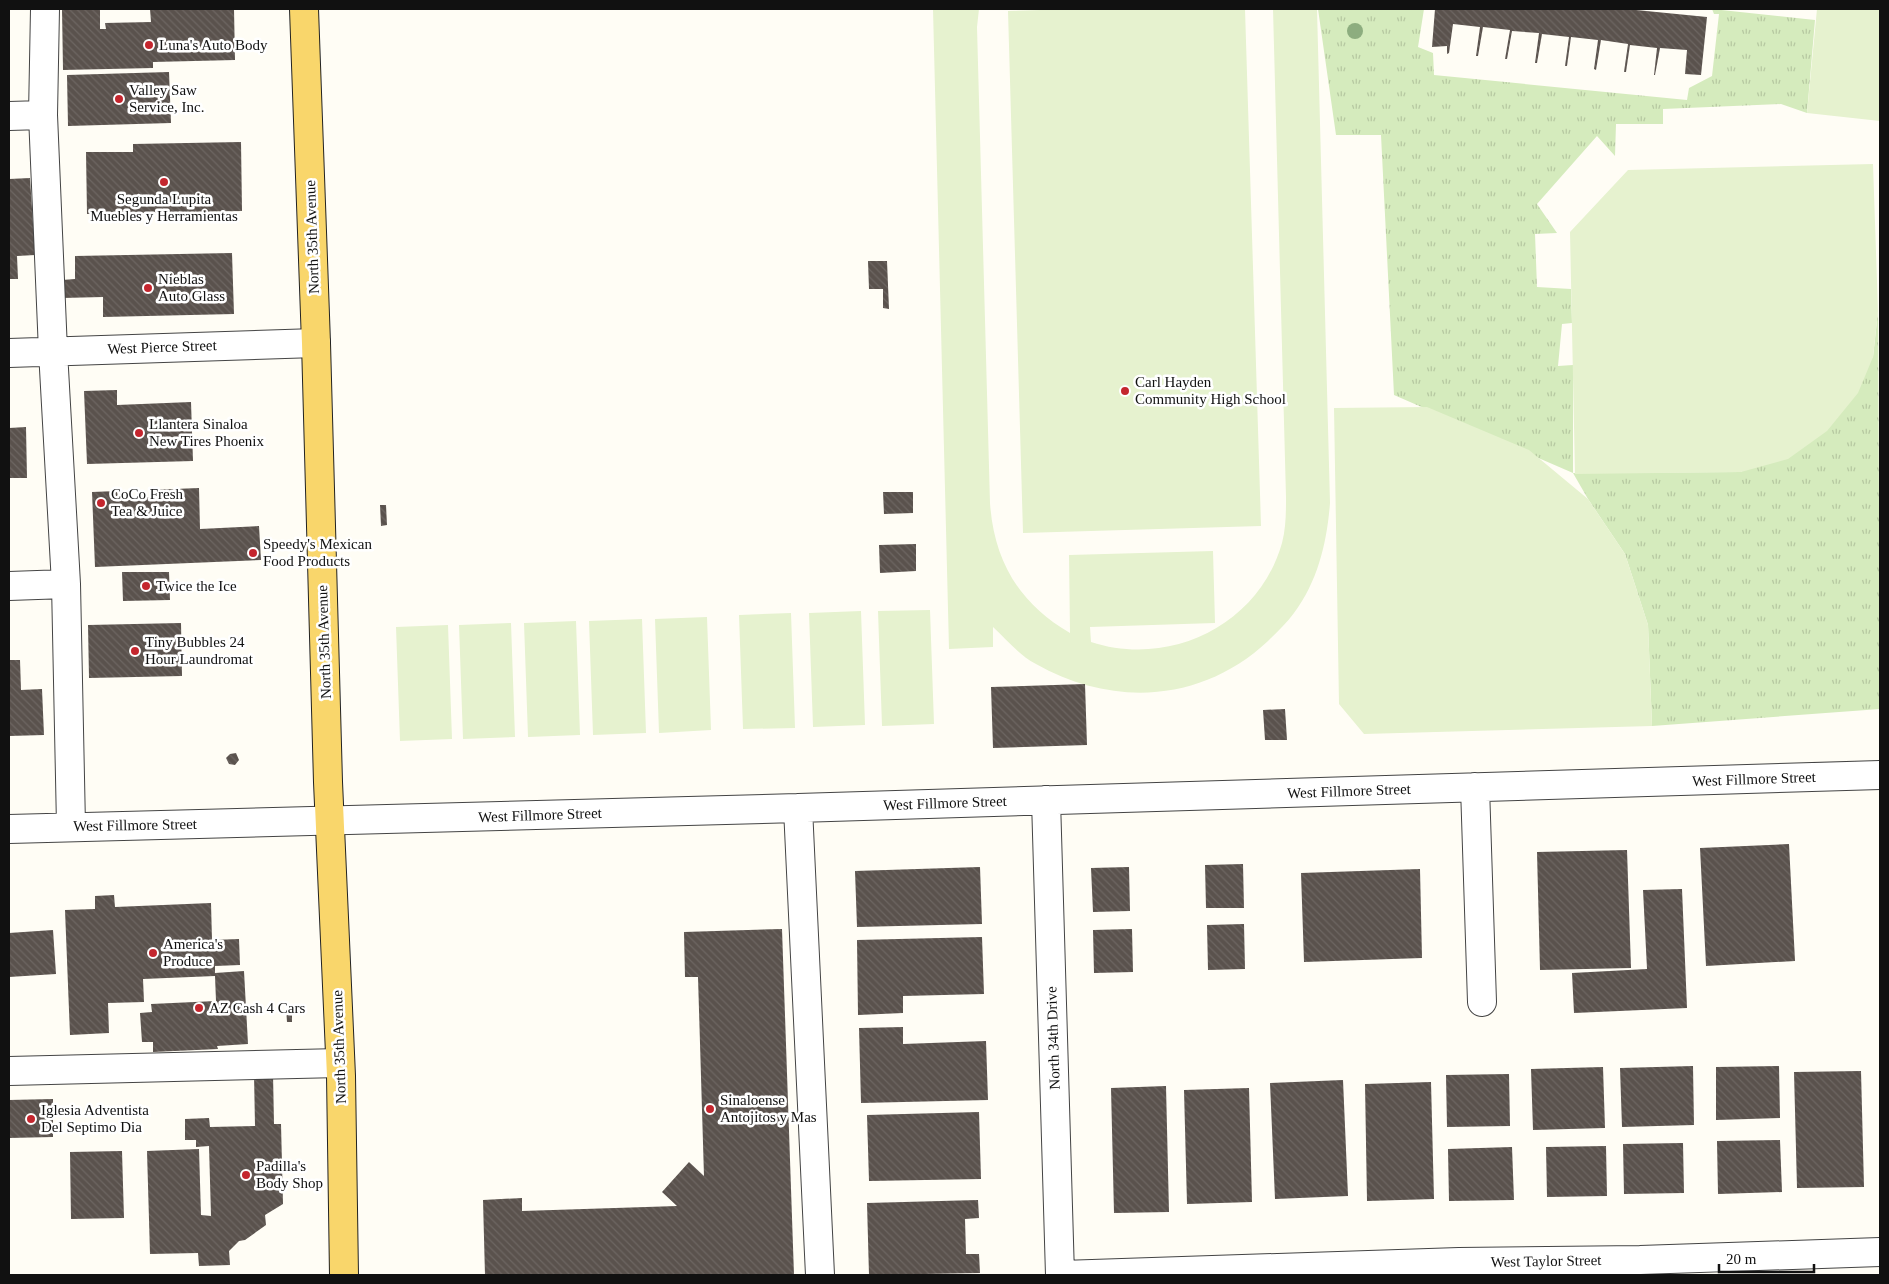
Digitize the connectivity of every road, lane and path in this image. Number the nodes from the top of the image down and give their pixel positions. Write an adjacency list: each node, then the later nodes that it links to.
1 (45, 9): 3 (street)
2 (304, 9): 5 (main road, North 35th Avenue)
3 (43, 115): 4 (street); 6 (street)
4 (9, 116)
5 (316, 343): 6 (street, West Pierce Street); 14 (main road, North 35th Avenue)
6 (53, 351): 7 (street, West Pierce Street); 8 (street)
7 (9, 353)
8 (66, 584): 9 (street); 15 (street)
9 (9, 586)
10 (1880, 775): 11 (street, West Fillmore Street)
11 (1475, 787): 12 (street, West Fillmore Street); 17 (street)
12 (1046, 800): 13 (street, West Fillmore Street); 23 (street, North 34th Drive)
13 (798, 808): 14 (street, West Fillmore Street); 22 (street)
14 (330, 820): 15 (street, West Fillmore Street); 18 (main road, North 35th Avenue)
15 (71, 826): 16 (street, West Fillmore Street)
16 (9, 828)
17 (1482, 1002)
18 (340, 1064): 19 (street); 21 (main road, North 35th Avenue)
19 (9, 1072)
20 (1880, 1252): 23 (street, West Taylor Street)
21 (344, 1275)
22 (820, 1275)
23 (1061, 1275)

